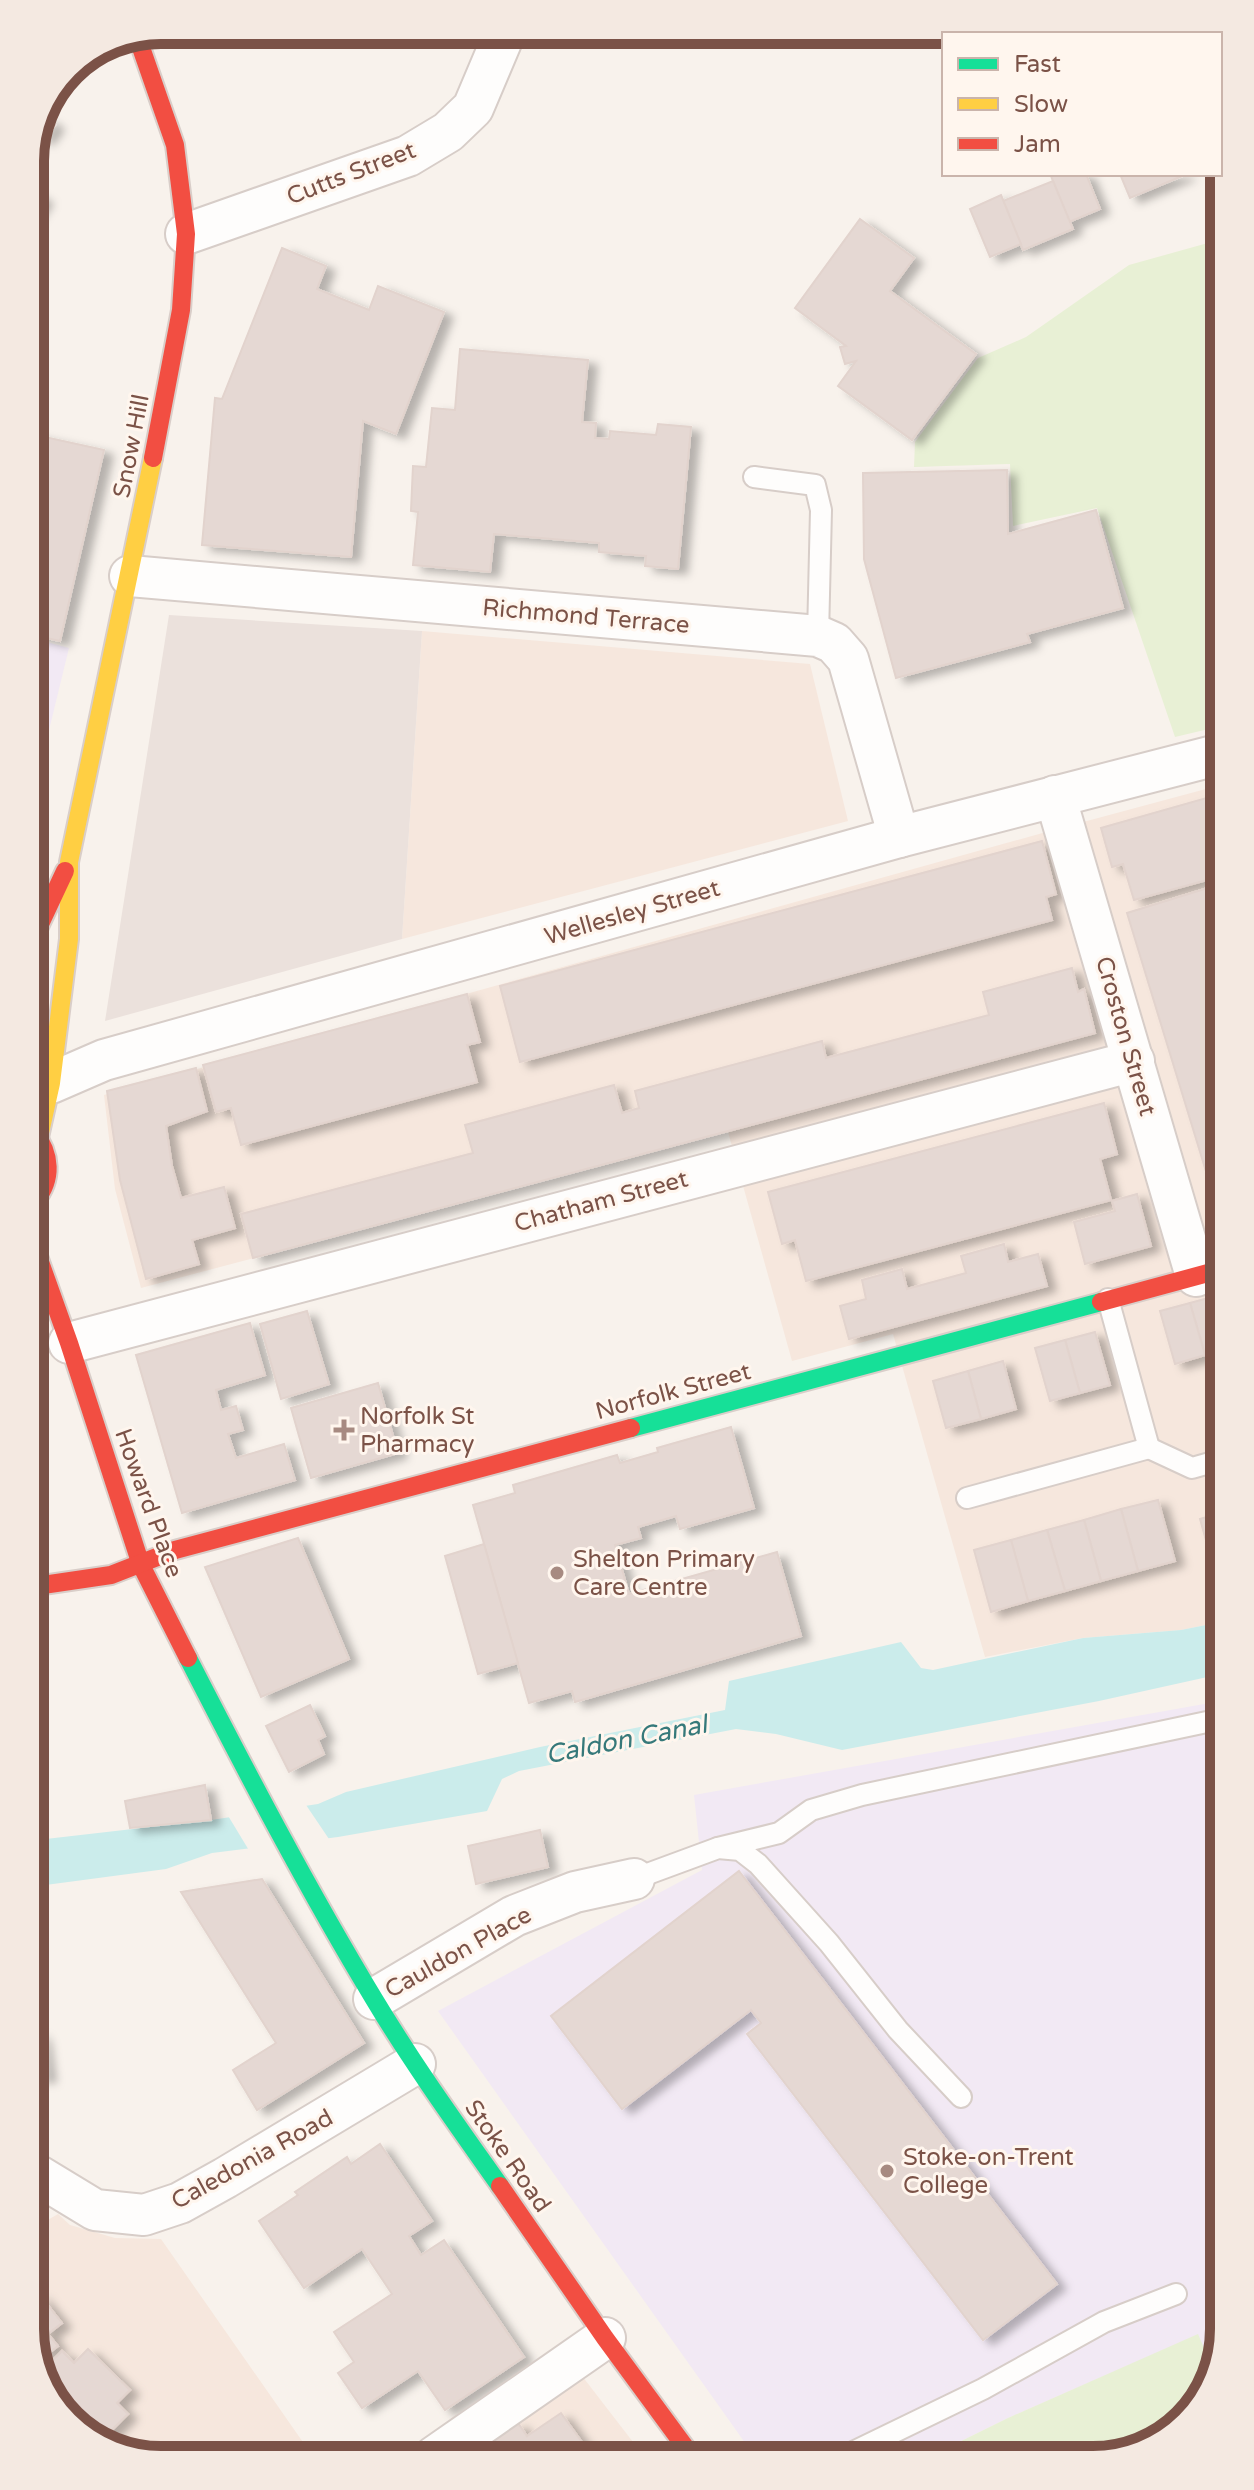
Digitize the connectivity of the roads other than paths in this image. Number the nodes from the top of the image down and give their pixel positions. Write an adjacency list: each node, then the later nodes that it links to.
1 (500, 44): 3 (street, Cutts Street)
2 (140, 46): 3 (main road, Snow Hill)
3 (186, 234): 5 (main road, Snow Hill)
4 (754, 477): 6 (lane)
5 (130, 576): 6 (street, Richmond Terrace); 10 (main road, Snow Hill)
6 (818, 636): 9 (street)
7 (1210, 757): 8 (street, Wellesley Street)
8 (1055, 796): 9 (street, Wellesley Street); 12 (street, Croston Street)
9 (899, 837): 13 (street, Wellesley Street)
10 (69, 862): 11 (main road, Snow Hill); 13 (main road, Snow Hill)
11 (44, 916)
12 (1134, 1061): 18 (street, Croston Street); 20 (street, Chatham Street)
13 (51, 1083): 14 (main road, Snow Hill)
14 (44, 1109)
15 (44, 1148): 16 (main road)
16 (44, 1188)
17 (44, 1273): 20 (main road, Howard Place)
18 (1208, 1273): 19 (main road, Norfolk Street)
19 (1108, 1299): 21 (lane); 24 (main road, Norfolk Street)
20 (69, 1343): 24 (main road, Howard Place)
21 (1149, 1448): 22 (lane); 23 (lane)
22 (1210, 1463)
23 (967, 1498)
24 (141, 1565): 25 (main road, Norfolk Street); 28 (main road, Howard Place)
25 (44, 1585)
26 (1210, 1721): 27 (lane)
27 (718, 1848): 29 (lane); 32 (lane)
28 (304, 1873): 30 (main road, Stoke Road)
29 (634, 1879): 30 (street, Cauldon Place)
30 (374, 1999): 31 (main road, Stoke Road)
31 (415, 2064): 33 (street, Caledonia Road); 35 (main road, Stoke Road)
32 (961, 2097)
33 (44, 2186)
34 (1176, 2294): 38 (lane)
35 (605, 2338): 36 (street); 37 (main road, Stoke Road)
36 (450, 2446)
37 (684, 2446)
38 (865, 2446)

